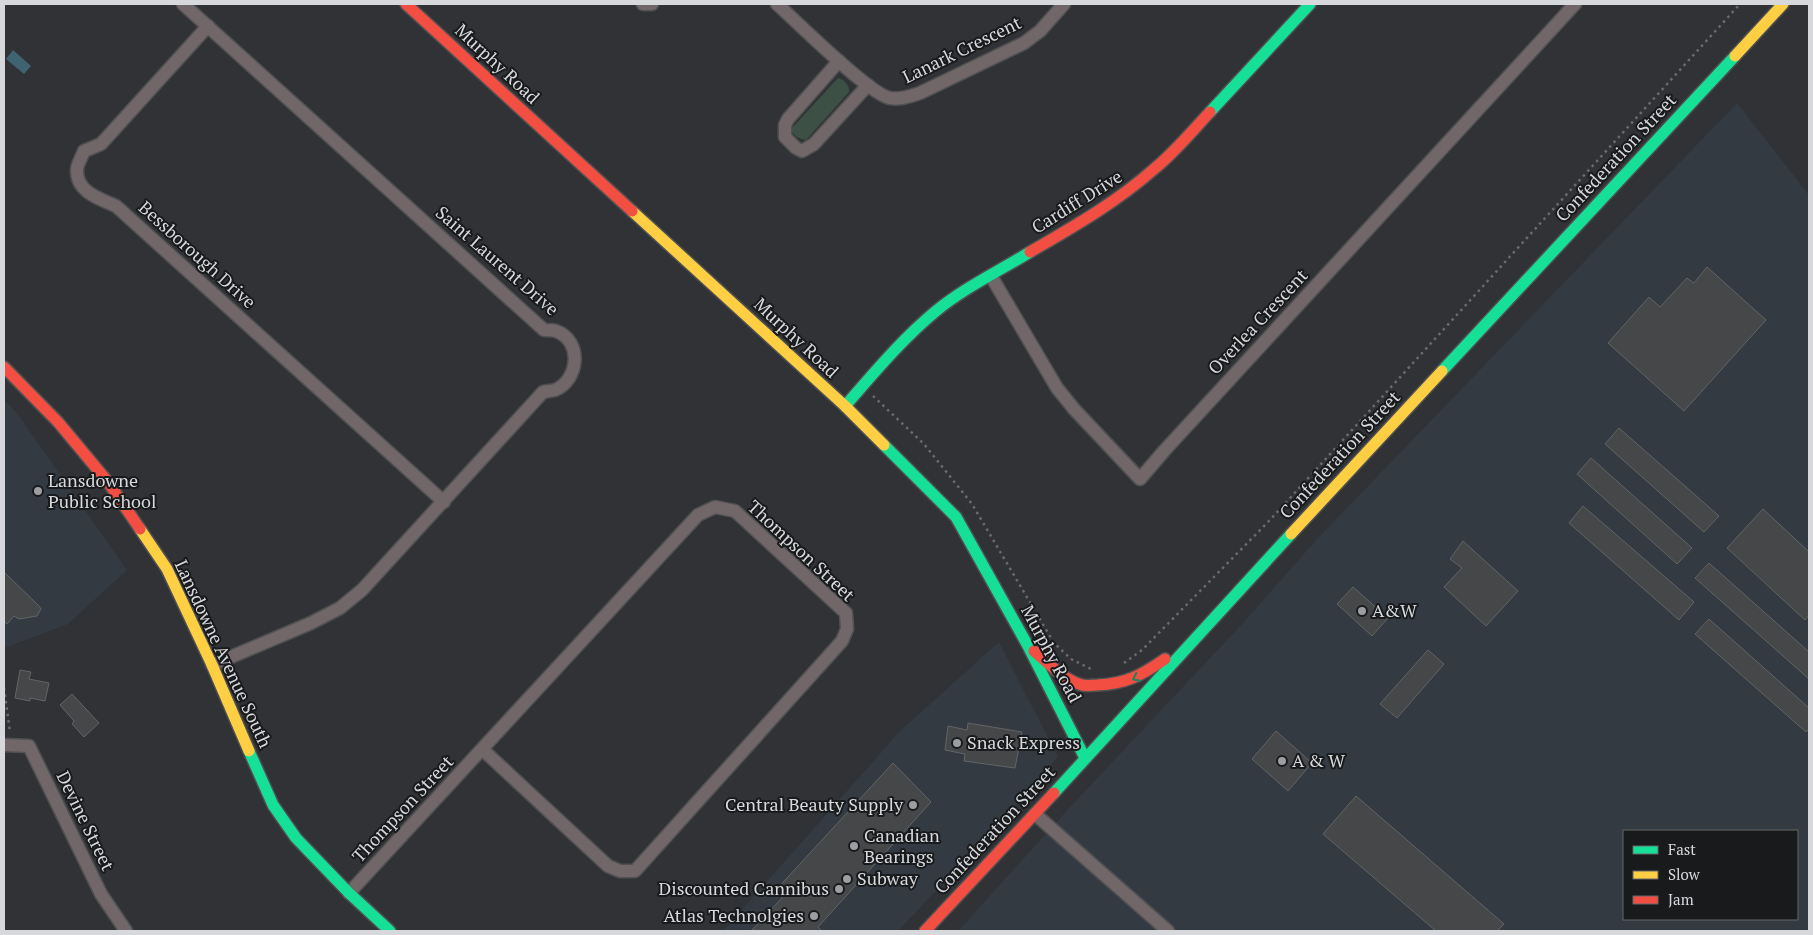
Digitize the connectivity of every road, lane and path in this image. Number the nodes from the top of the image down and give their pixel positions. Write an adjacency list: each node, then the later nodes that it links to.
1 (183, 4): 11 (street, Saint Laurent Drive)
2 (406, 4): 17 (street, Murphy Road)
3 (643, 4): 4 (street)
4 (652, 4)
5 (777, 4): 12 (street, Lanark Crescent)
6 (1064, 4): 13 (street, Lanark Crescent)
7 (1310, 4): 14 (street, Cardiff Drive)
8 (1575, 4): 14 (street, Overlea Crescent)
9 (1740, 4): 22 (path)
10 (1783, 4): 19 (street, Confederation Street)
11 (208, 26): 18 (street, Bessborough Drive); 18 (street, Saint Laurent Drive)
12 (839, 62): 13 (street, Lanark Crescent); 13 (street)
13 (868, 85)
14 (991, 276): 16 (street, Cardiff Drive)
15 (4, 367): 21 (street, Lansdowne Avenue South)
16 (863, 386): 17 (street, Cardiff Drive); 23 (path)
17 (845, 406): 20 (street, Murphy Road)
18 (444, 502): 21 (street, Saint Laurent Drive)
19 (1191, 641): 20 (street, one-way to 20); 27 (street, Confederation Street)
20 (1028, 646): 27 (street, Murphy Road)
21 (212, 665): 29 (street, Lansdowne Avenue South)
22 (1123, 665)
23 (1093, 670)
24 (4, 688): 25 (path)
25 (8, 745): 30 (street, Devine Street)
26 (482, 749): 26 (street, Thompson Street); 29 (street, Thompson Street)
27 (1085, 758): 28 (street, Confederation Street)
28 (1035, 814): 32 (street, Confederation Street); 33 (street)
29 (349, 893): 31 (street, Lansdowne Avenue South)
30 (126, 931)
31 (390, 931)
32 (925, 931)
33 (1168, 931)

